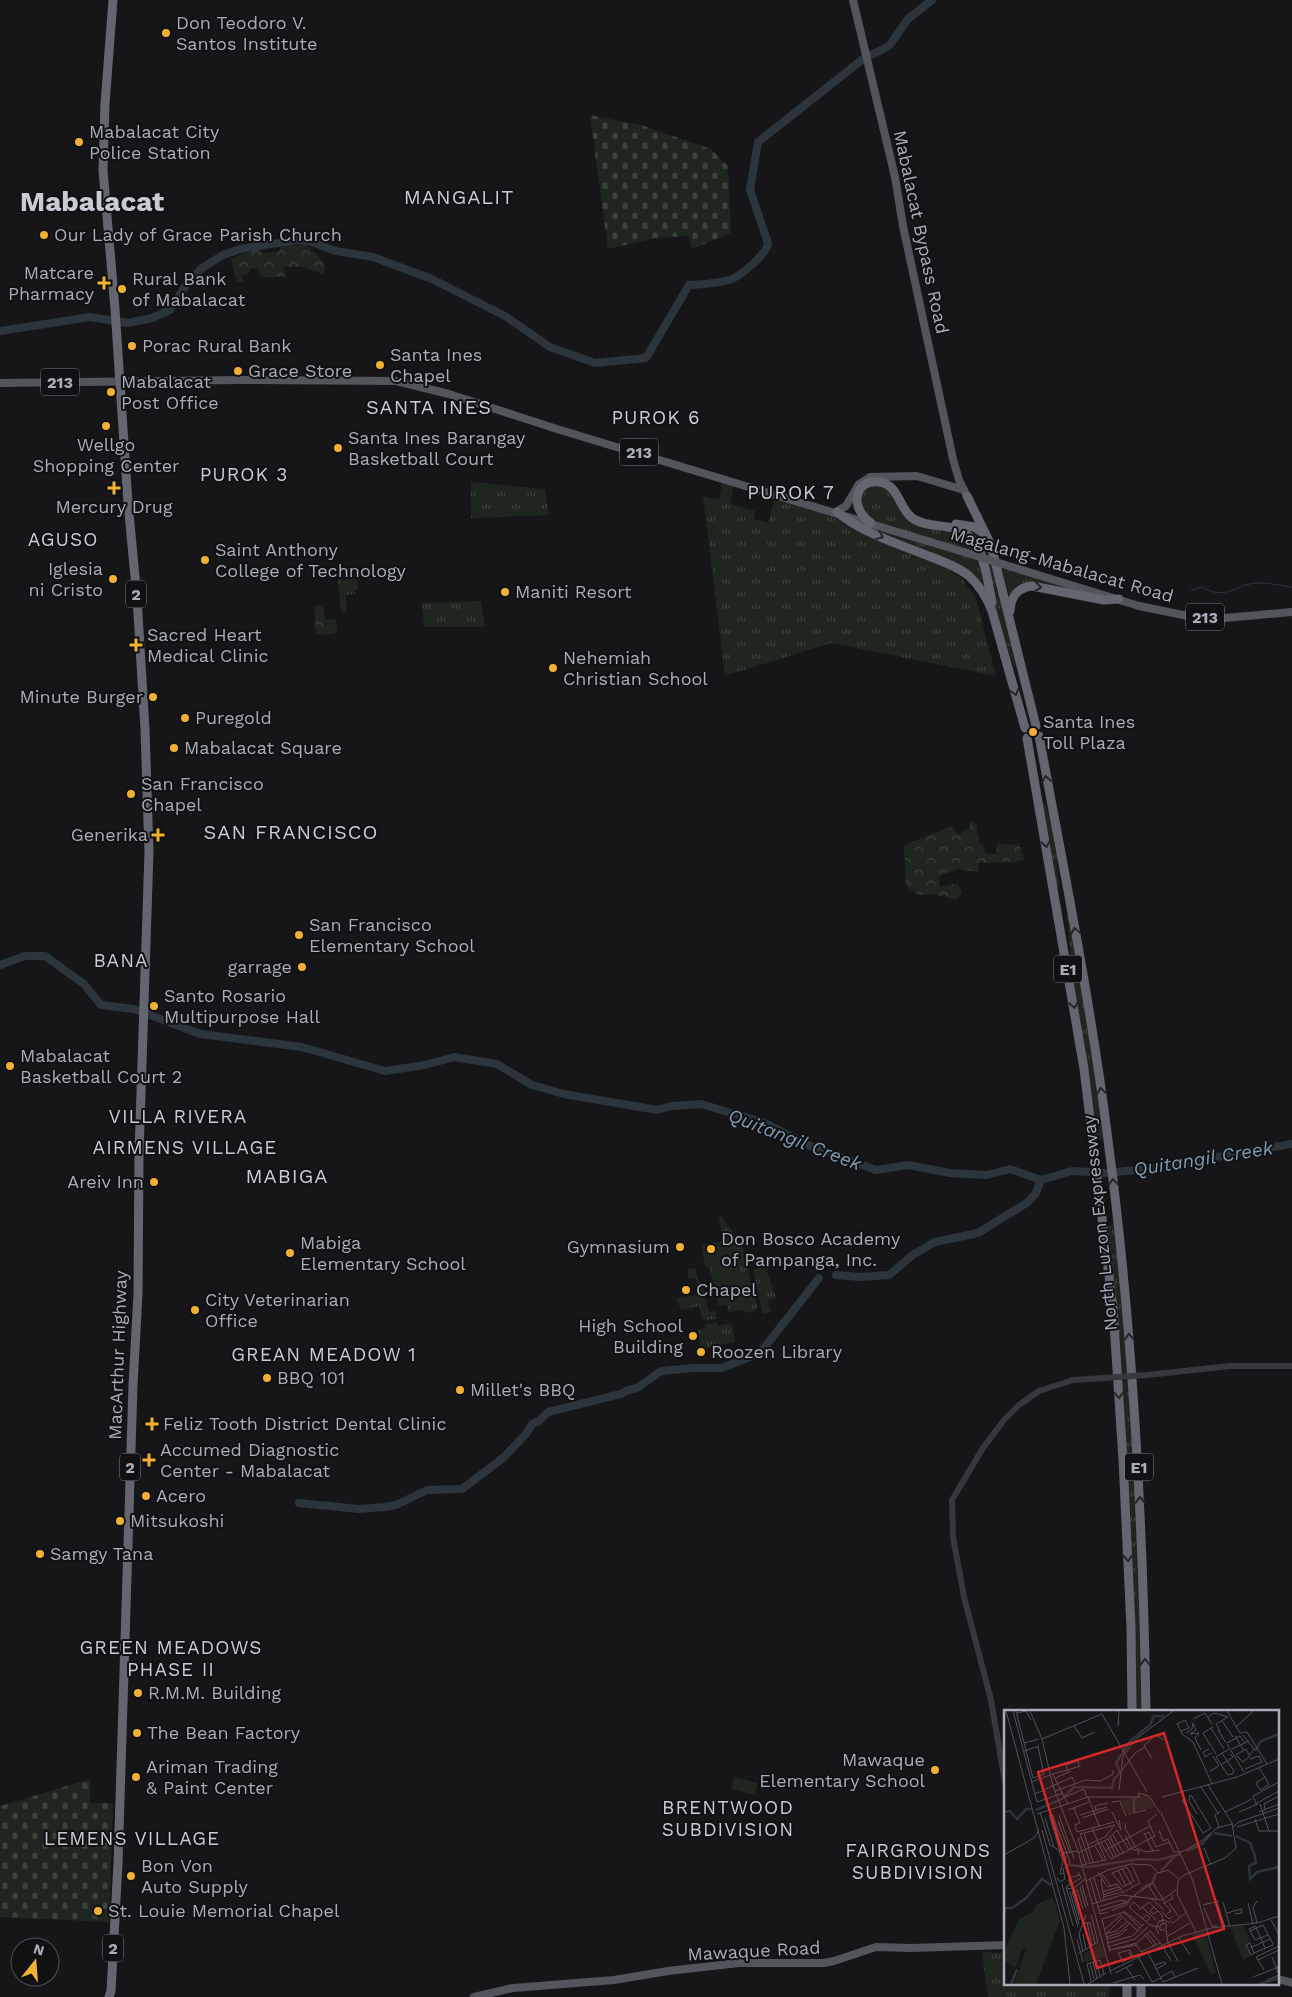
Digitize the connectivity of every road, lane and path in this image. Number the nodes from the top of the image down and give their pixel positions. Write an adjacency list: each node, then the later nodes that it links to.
1 (113, 0): 3 (highway, MacArthur Highway / 2)
2 (853, 0): 5 (main road, Mabalacat Bypass Road)
3 (119, 380): 4 (main road, 213); 10 (main road, 213); 28 (highway, MacArthur Highway / 2)
4 (0, 383)
5 (956, 471): 8 (main road); 9 (main road, Mabalacat Bypass Road)
6 (879, 476): 8 (main road); 10 (main road); 12 (highway)
7 (896, 480): 9 (main road)
8 (941, 482): 9 (main road)
9 (965, 493): 12 (highway)
10 (834, 512): 11 (main road, Magalang-Mabalacat Road / 213); 16 (highway, one-way to 16)
11 (871, 523): 13 (main road, Magalang-Mabalacat Road / 213, bridge); 16 (highway)
12 (987, 536): 15 (highway)
13 (1119, 599): 14 (main road, Magalang-Mabalacat Road / 213); 15 (highway, one-way to 13)
14 (1292, 612)
15 (1010, 616): 17 (highway)
16 (998, 629): 18 (highway, one-way to 18)
17 (1036, 726)
18 (1025, 728)
19 (1038, 736): 23 (highway, North Luzon Expressway / E1, one-way to 19)
20 (1027, 738): 22 (highway, North Luzon Expressway / E1, one-way to 22)
21 (1292, 1366): 24 (street, bridge)
22 (1132, 1710)
23 (1146, 1710)
24 (1004, 1776)
25 (1004, 1945): 29 (main road, Mawaque Road)
26 (1127, 1984): 30 (highway)
27 (1141, 1984): 31 (highway)
28 (112, 1995)
29 (474, 1997)
30 (1126, 1997)
31 (1141, 1997)

